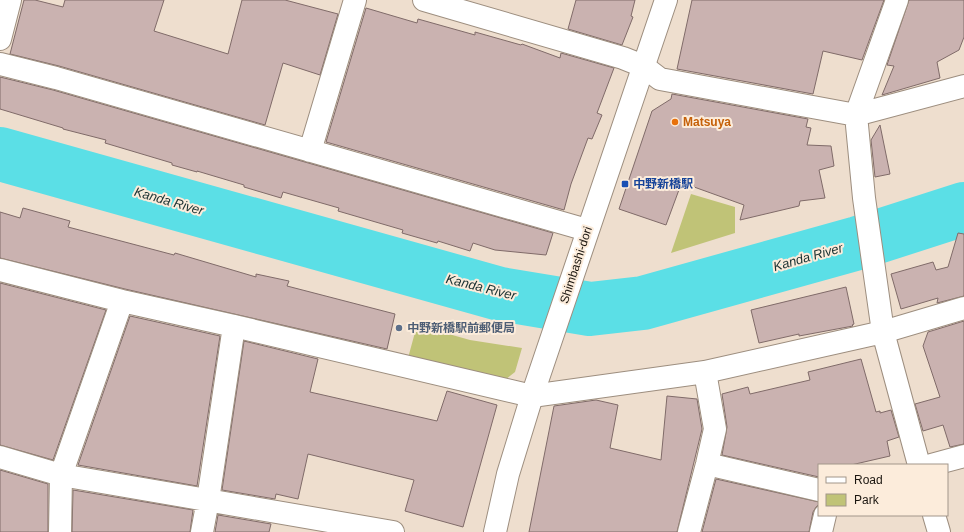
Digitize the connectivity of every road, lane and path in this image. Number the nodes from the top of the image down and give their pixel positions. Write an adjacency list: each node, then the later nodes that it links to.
1 (10, 0): 6 (street)
2 (424, 0): 8 (street)
3 (666, 0): 8 (street, Shimbashi-dori)
4 (897, 0): 10 (street)
5 (352, 9): 11 (street)
6 (0, 39)
7 (0, 64): 11 (street)
8 (643, 66): 10 (street); 12 (street, Shimbashi-dori)
9 (964, 86): 10 (street)
10 (856, 115): 17 (street)
11 (310, 151): 12 (street)
12 (587, 230): 19 (street, Shimbashi-dori)
13 (0, 270): 14 (street)
14 (122, 301): 16 (street); 25 (street)
15 (964, 308): 17 (street)
16 (234, 326): 19 (street); 27 (street)
17 (883, 332): 18 (street); 23 (street)
18 (706, 372): 19 (street); 22 (street)
19 (532, 396): 33 (street, Shimbashi-dori)
20 (964, 456): 24 (street)
21 (0, 457): 25 (street)
22 (707, 464): 26 (street); 34 (street)
23 (920, 464)
24 (935, 464)
25 (61, 475): 27 (street); 30 (street)
26 (818, 490)
27 (208, 500): 31 (street); 32 (street)
28 (825, 516): 35 (street)
29 (934, 516): 36 (street)
30 (60, 532)
31 (202, 532)
32 (393, 532)
33 (495, 532)
34 (689, 532)
35 (821, 532)
36 (938, 532)

